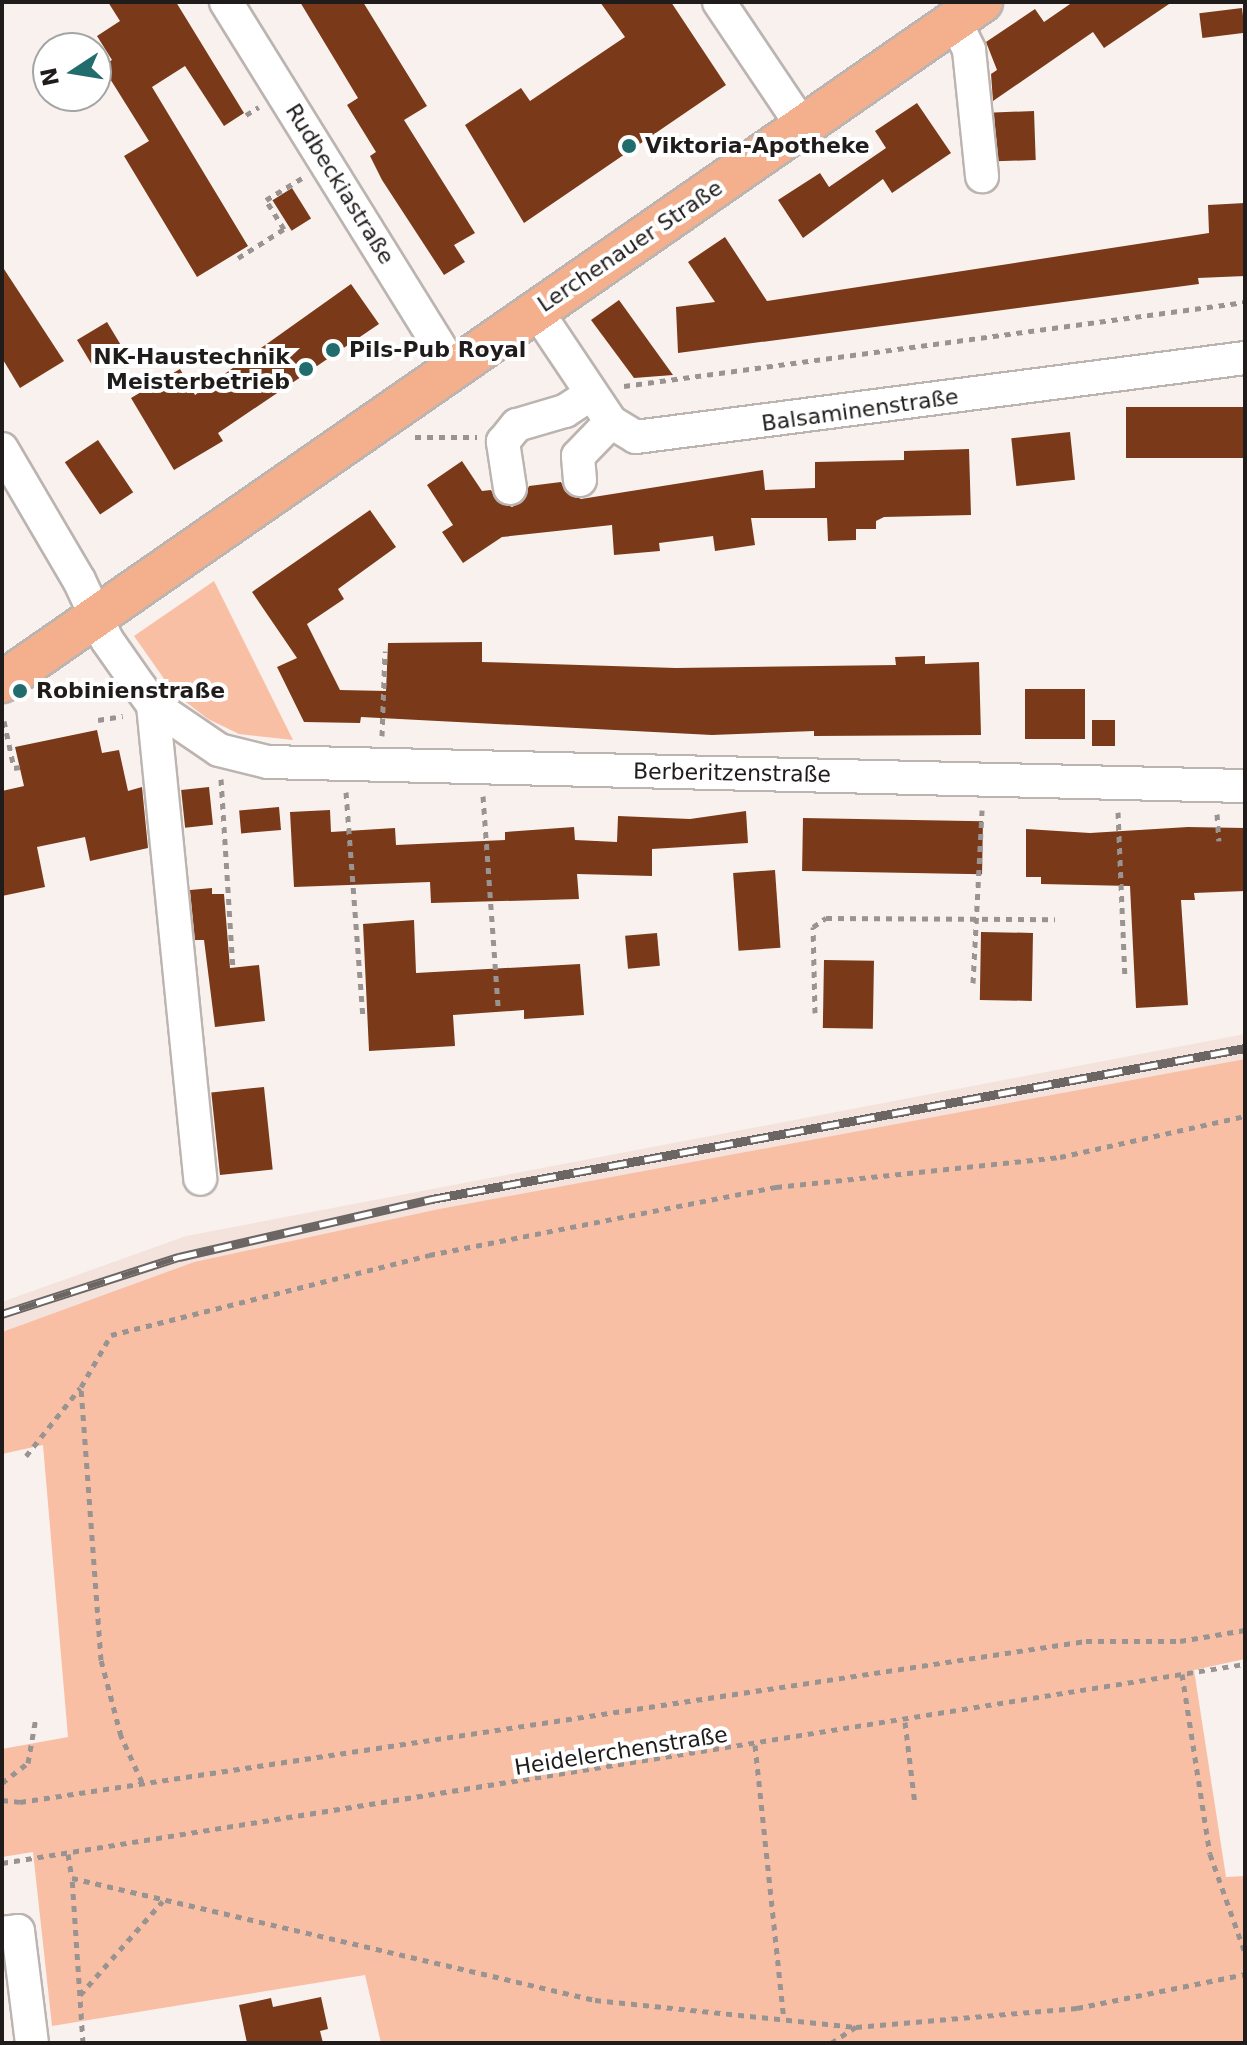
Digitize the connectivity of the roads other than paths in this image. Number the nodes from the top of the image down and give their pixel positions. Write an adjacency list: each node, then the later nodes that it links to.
1 (226, 2): 8 (street, Rudbeckiastraße)
2 (719, 2): 4 (street)
3 (968, 12): 4 (main road, Lerchenauer Straße); 5 (street)
4 (803, 127): 6 (main road, Lerchenauer Straße)
5 (982, 176)
6 (536, 310): 8 (main road, Lerchenauer Straße); 9 (street, Balsaminenstraße)
7 (1245, 358): 10 (street, Balsaminenstraße)
8 (452, 367): 14 (main road, Lerchenauer Straße)
9 (590, 395): 10 (street, Balsaminenstraße); 13 (street)
10 (611, 422): 12 (street)
11 (2, 449): 14 (street, Berberitzenstraße)
12 (580, 480)
13 (510, 488)
14 (95, 614): 15 (main road, Lerchenauer Straße); 16 (street, Berberitzenstraße)
15 (2, 682)
16 (138, 710): 17 (street, Berberitzenstraße); 18 (street, Berberitzenstraße)
17 (1245, 786)
18 (200, 1179)
19 (8, 1943): 20 (street)
20 (18, 2019)

